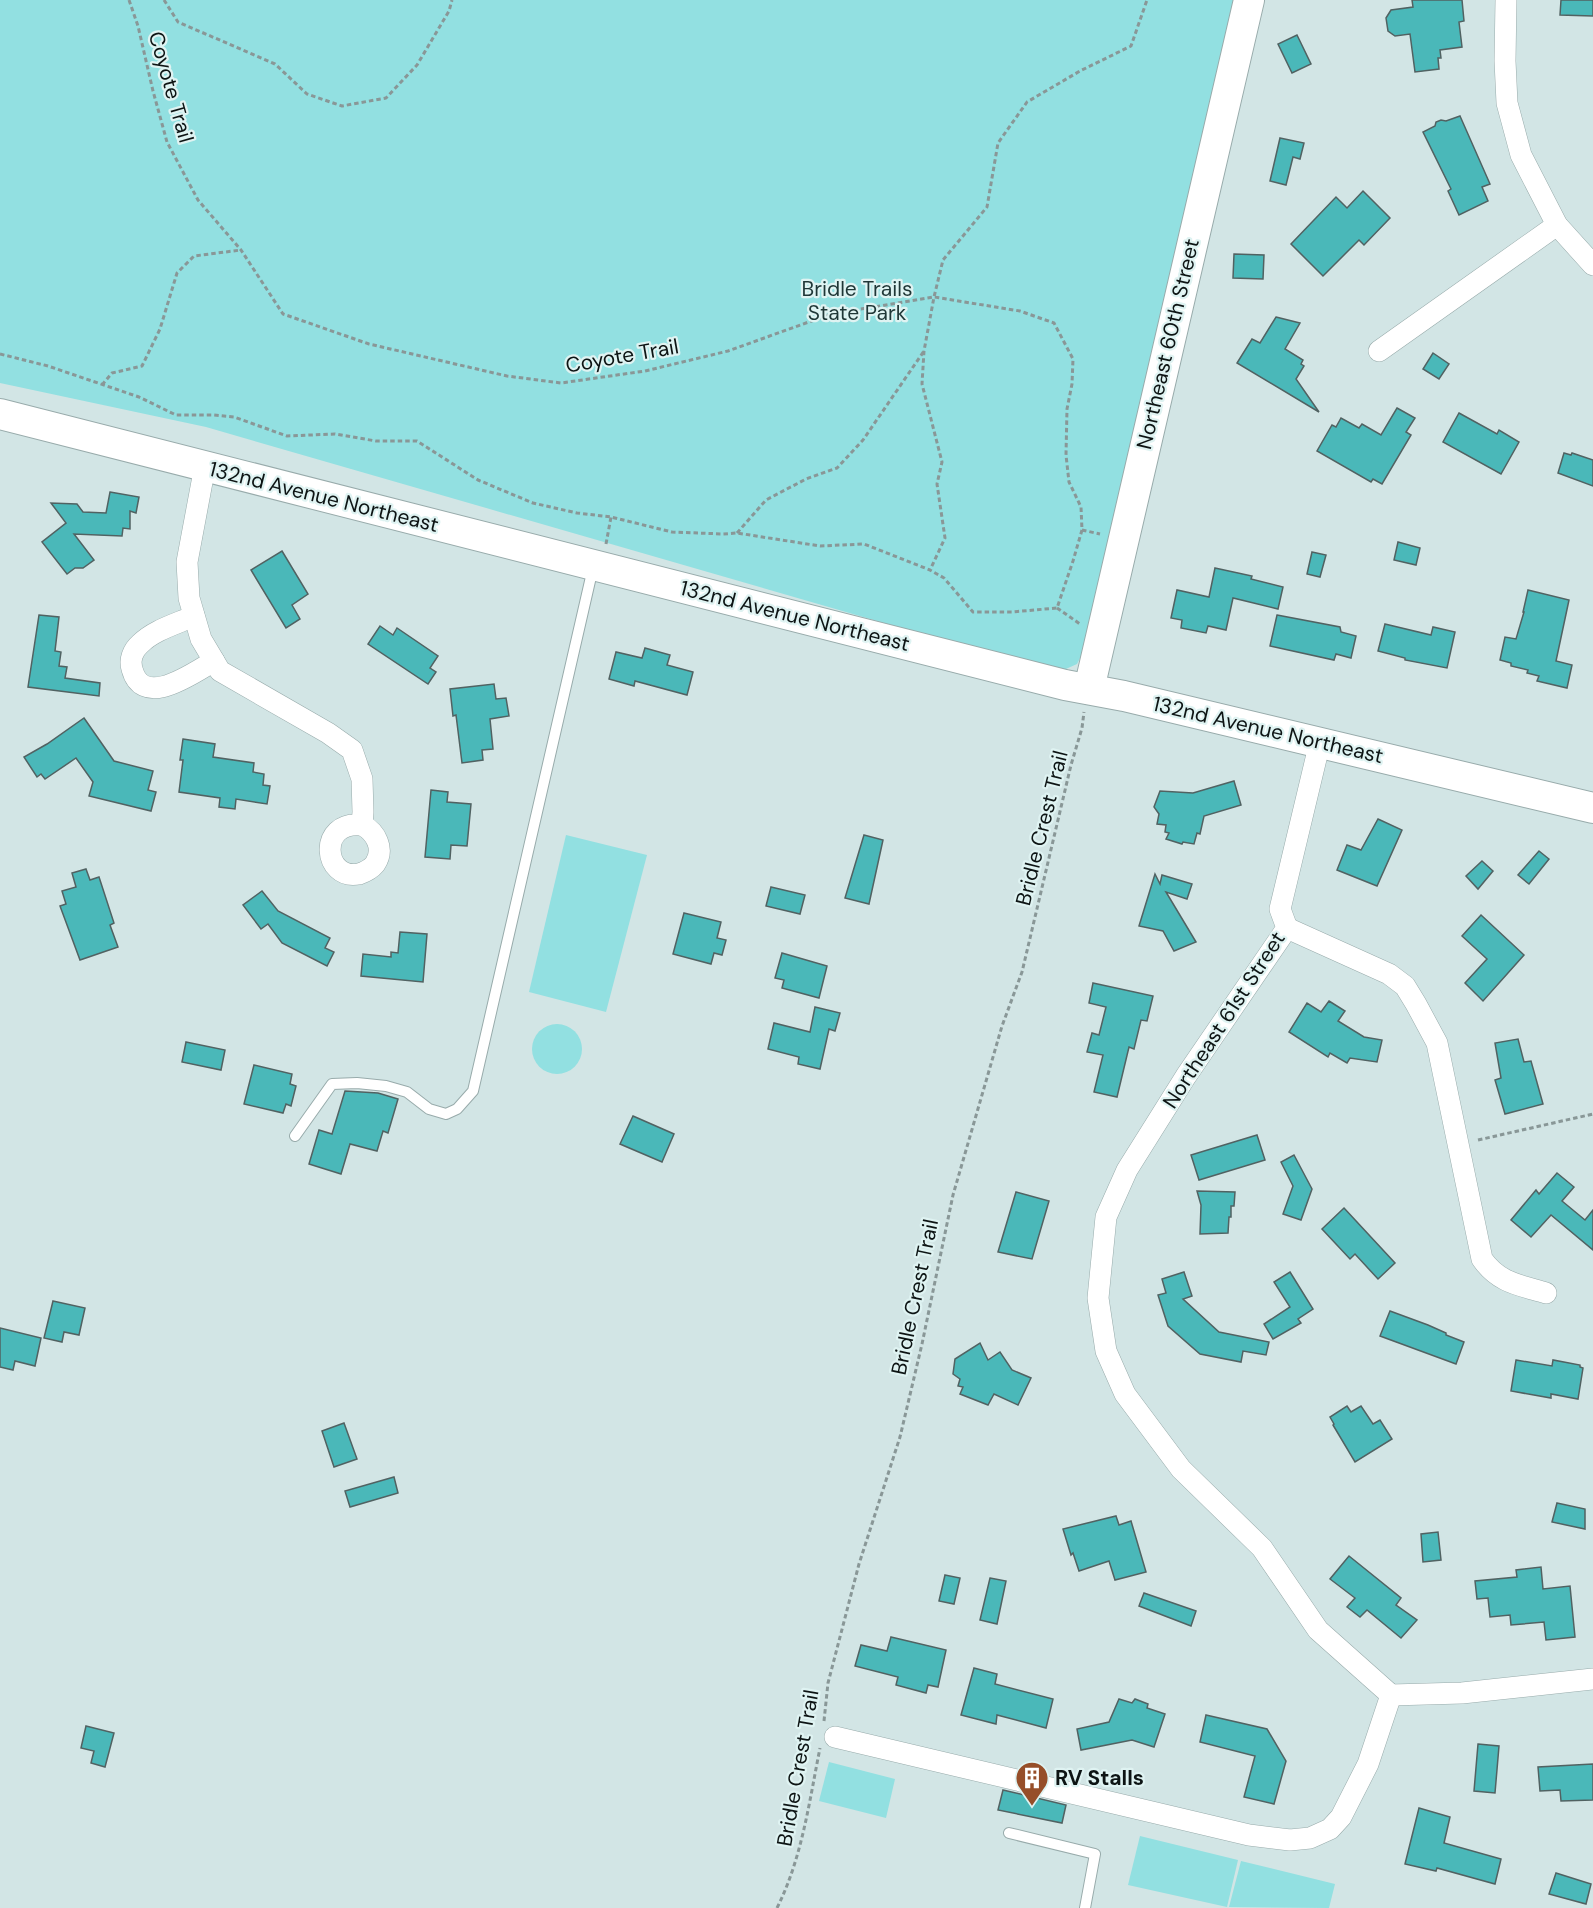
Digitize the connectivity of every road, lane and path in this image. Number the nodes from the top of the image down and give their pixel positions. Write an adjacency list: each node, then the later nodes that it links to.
1 (129, 0): 8 (path, Coyote Trail)
2 (164, 0): 3 (path)
3 (452, 0)
4 (1146, 0): 10 (path)
5 (1249, 0): 25 (street, Northeast 60th Street)
6 (1506, 0): 7 (street)
7 (1557, 225): 9 (street); 12 (street)
8 (241, 250): 10 (path, Coyote Trail); 14 (path)
9 (1593, 265)
10 (934, 297): 11 (path); 21 (path, Coyote Trail)
11 (924, 351): 18 (path); 20 (path)
12 (1379, 351)
13 (0, 354): 14 (path)
14 (102, 385): 17 (path)
15 (0, 414): 16 (street, 132nd Avenue Northeast)
16 (204, 466): 19 (street, 132nd Avenue Northeast); 22 (street)
17 (611, 517): 18 (path); 19 (path)
18 (737, 533): 20 (path)
19 (600, 555): 25 (street, 132nd Avenue Northeast); 31 (lane)
20 (930, 570): 21 (path)
21 (1057, 608): 23 (path)
22 (194, 616): 24 (street); 24 (street)
23 (1082, 625)
24 (214, 661): 28 (street)
25 (1083, 699): 26 (street, 132nd Avenue Northeast); 36 (path, Bridle Crest Trail)
26 (1320, 742): 27 (street, 132nd Avenue Northeast); 29 (street, Northeast 61st Street)
27 (1593, 808)
28 (362, 825)
29 (1287, 928): 32 (street); 35 (street, Northeast 61st Street)
30 (1593, 1114): 32 (path)
31 (295, 1136)
32 (1458, 1144): 33 (street)
33 (1546, 1293)
34 (1593, 1679): 35 (street)
35 (1391, 1695): 36 (street)
36 (827, 1734): 38 (path, Bridle Crest Trail)
37 (1009, 1833): 39 (lane)
38 (777, 1908)
39 (1085, 1908)

